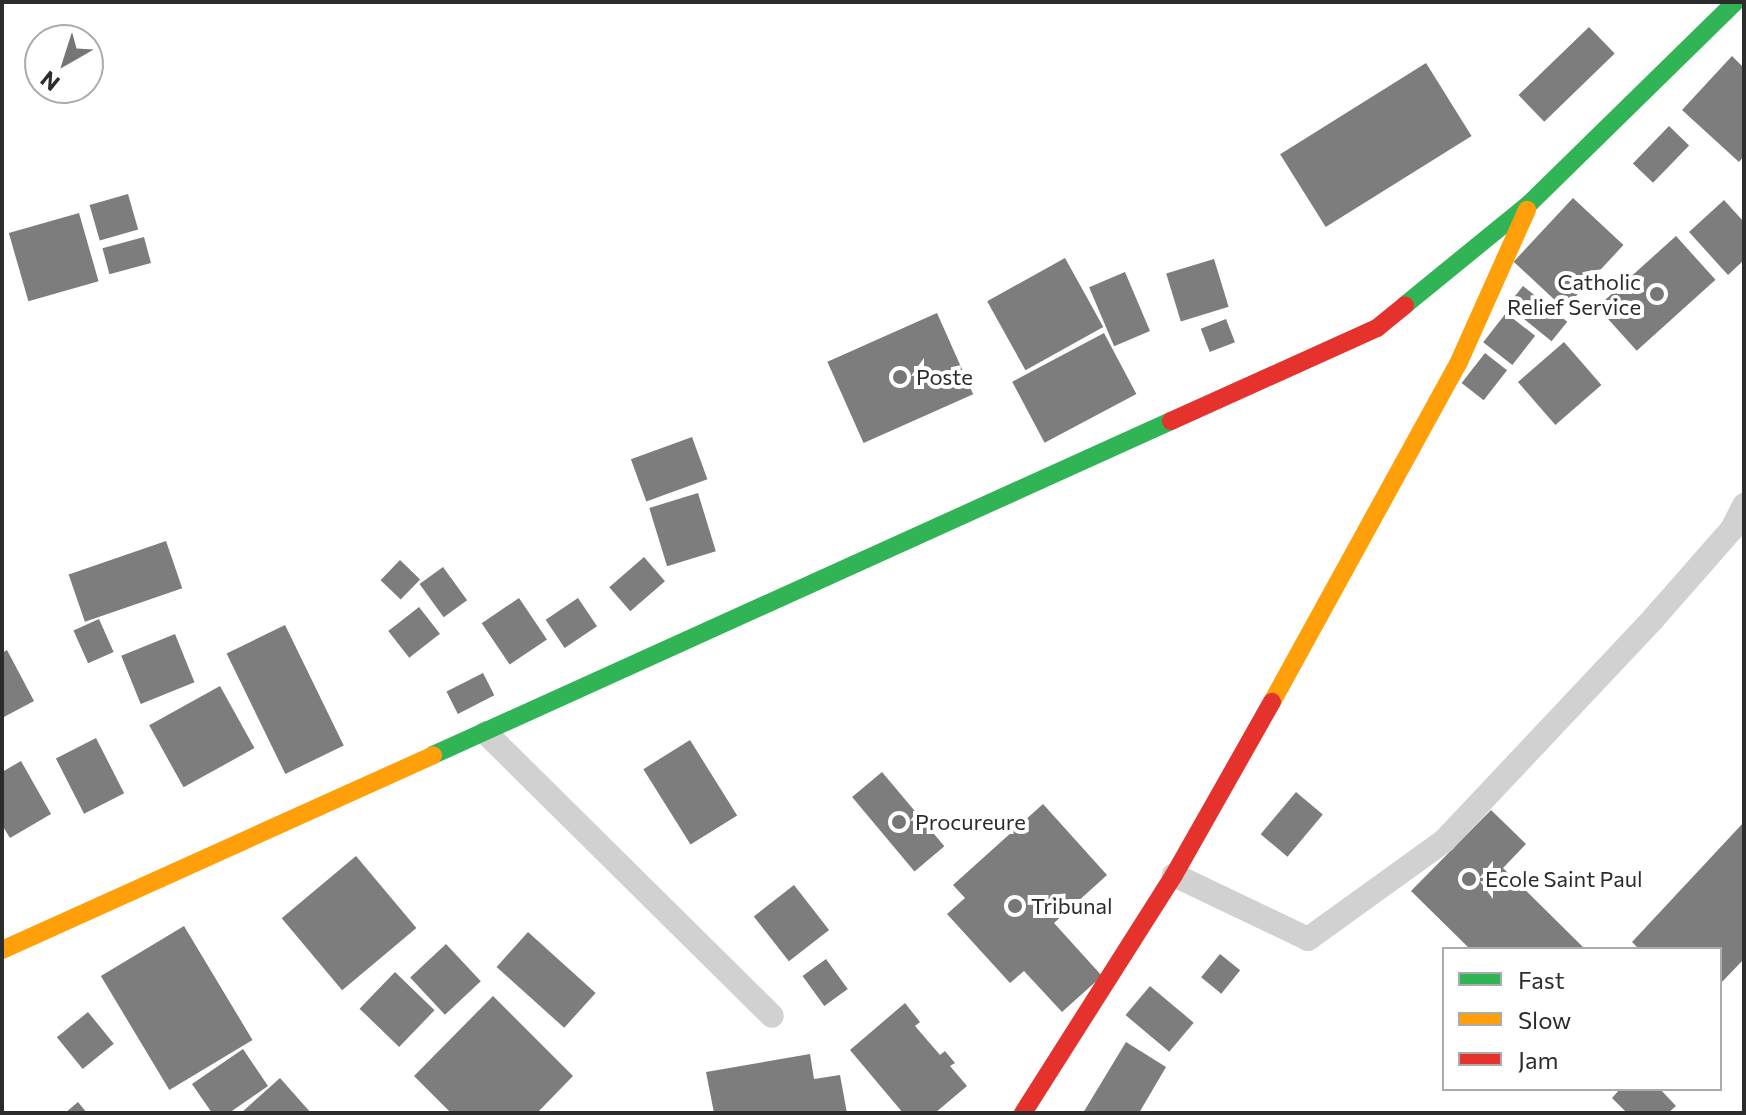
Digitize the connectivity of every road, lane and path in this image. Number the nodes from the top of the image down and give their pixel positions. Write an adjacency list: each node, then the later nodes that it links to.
1 (1735, 2): 2 (street)
2 (1529, 204): 4 (street); 5 (street)
3 (1744, 505): 5 (lane)
4 (486, 733): 6 (street); 7 (lane)
5 (1174, 875): 8 (street)
6 (2, 950)
7 (772, 1016)
8 (1023, 1113)

